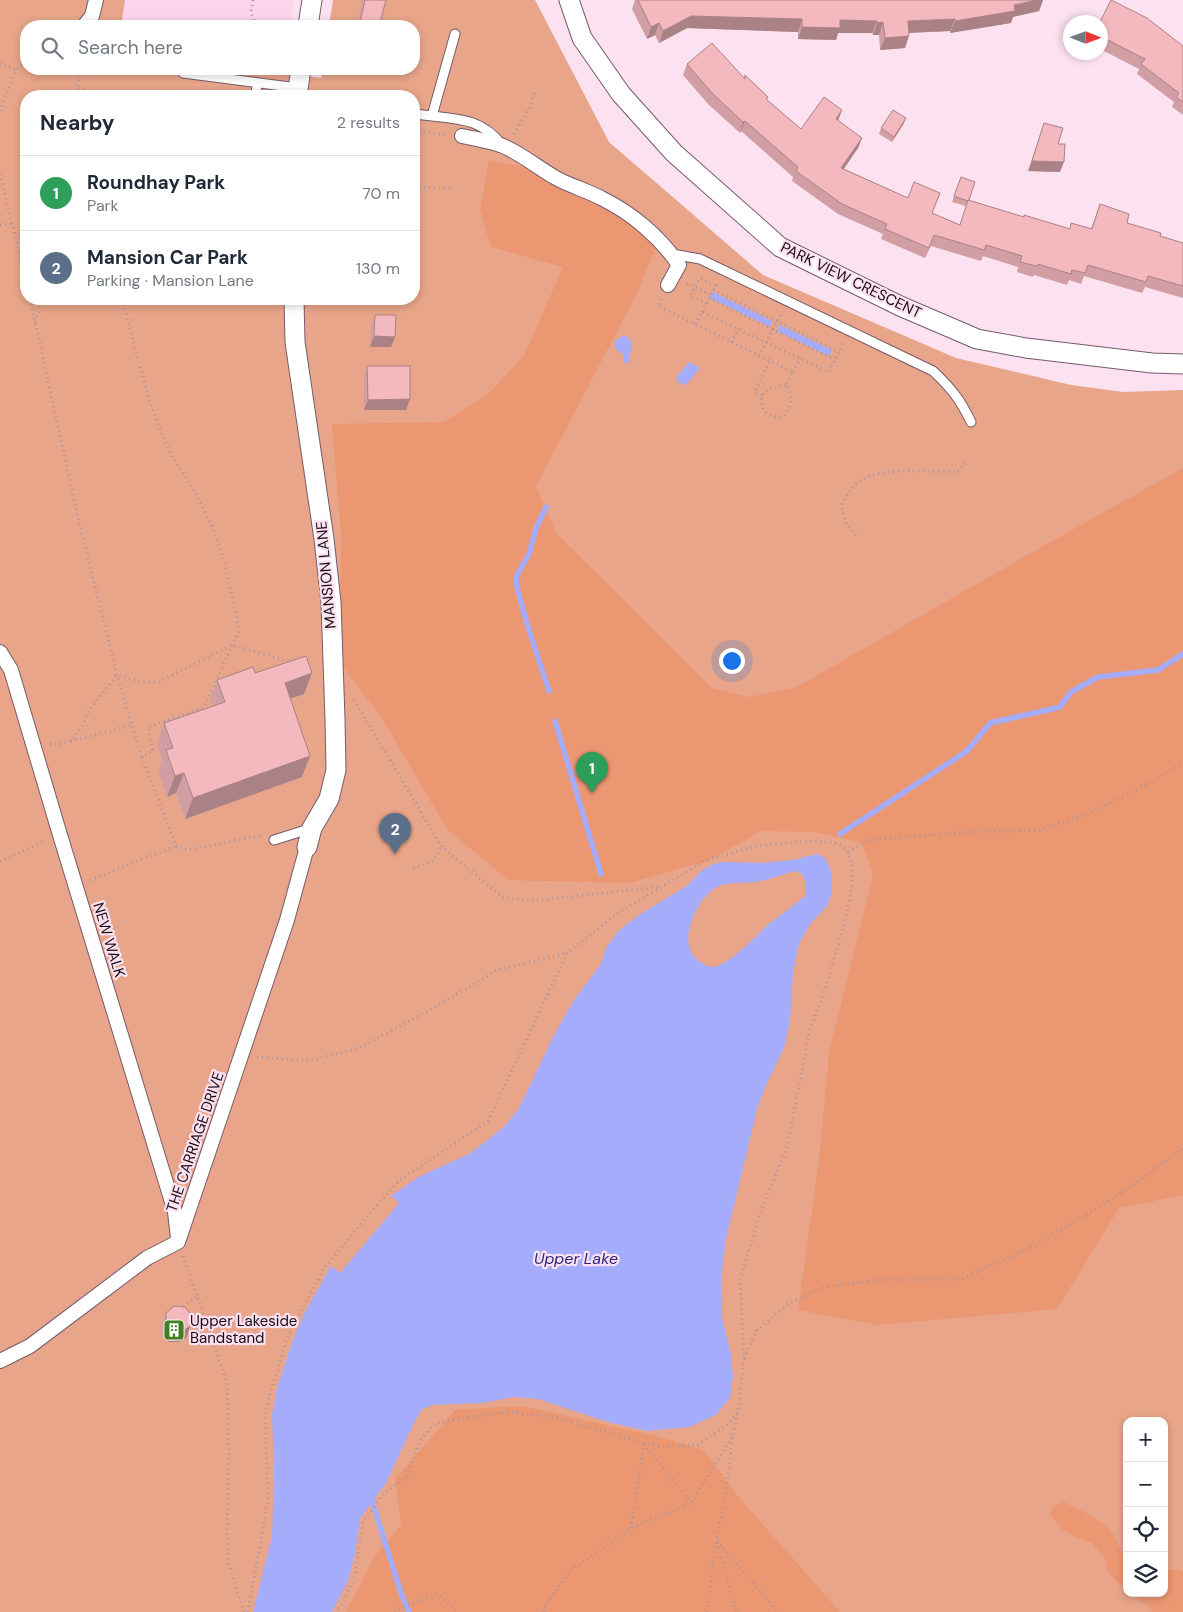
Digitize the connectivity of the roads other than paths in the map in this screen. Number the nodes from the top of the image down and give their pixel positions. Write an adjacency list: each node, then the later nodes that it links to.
1 (96, 0): 4 (street)
2 (312, 0): 5 (street)
3 (569, 0): 20 (street, PARK VIEW CRESCENT)
4 (89, 20)
5 (309, 20)
6 (455, 34): 14 (lane)
7 (198, 75): 9 (lane)
8 (300, 75): 12 (street)
9 (257, 83): 10 (lane); 11 (lane)
10 (256, 90)
11 (288, 90)
12 (297, 90)
13 (420, 115): 14 (lane)
14 (432, 116): 16 (lane)
15 (462, 136): 16 (street)
16 (502, 146): 17 (street)
17 (672, 254): 18 (street); 21 (lane)
18 (671, 281)
19 (294, 305): 23 (street, MANSION LANE)
20 (1183, 364)
21 (971, 422)
22 (0, 652): 26 (street, NEW WALK)
23 (312, 828): 24 (lane); 25 (street, MANSION LANE)
24 (274, 840)
25 (307, 847): 26 (street, THE CARRIAGE DRIVE)
26 (178, 1242): 27 (street)
27 (0, 1361)

